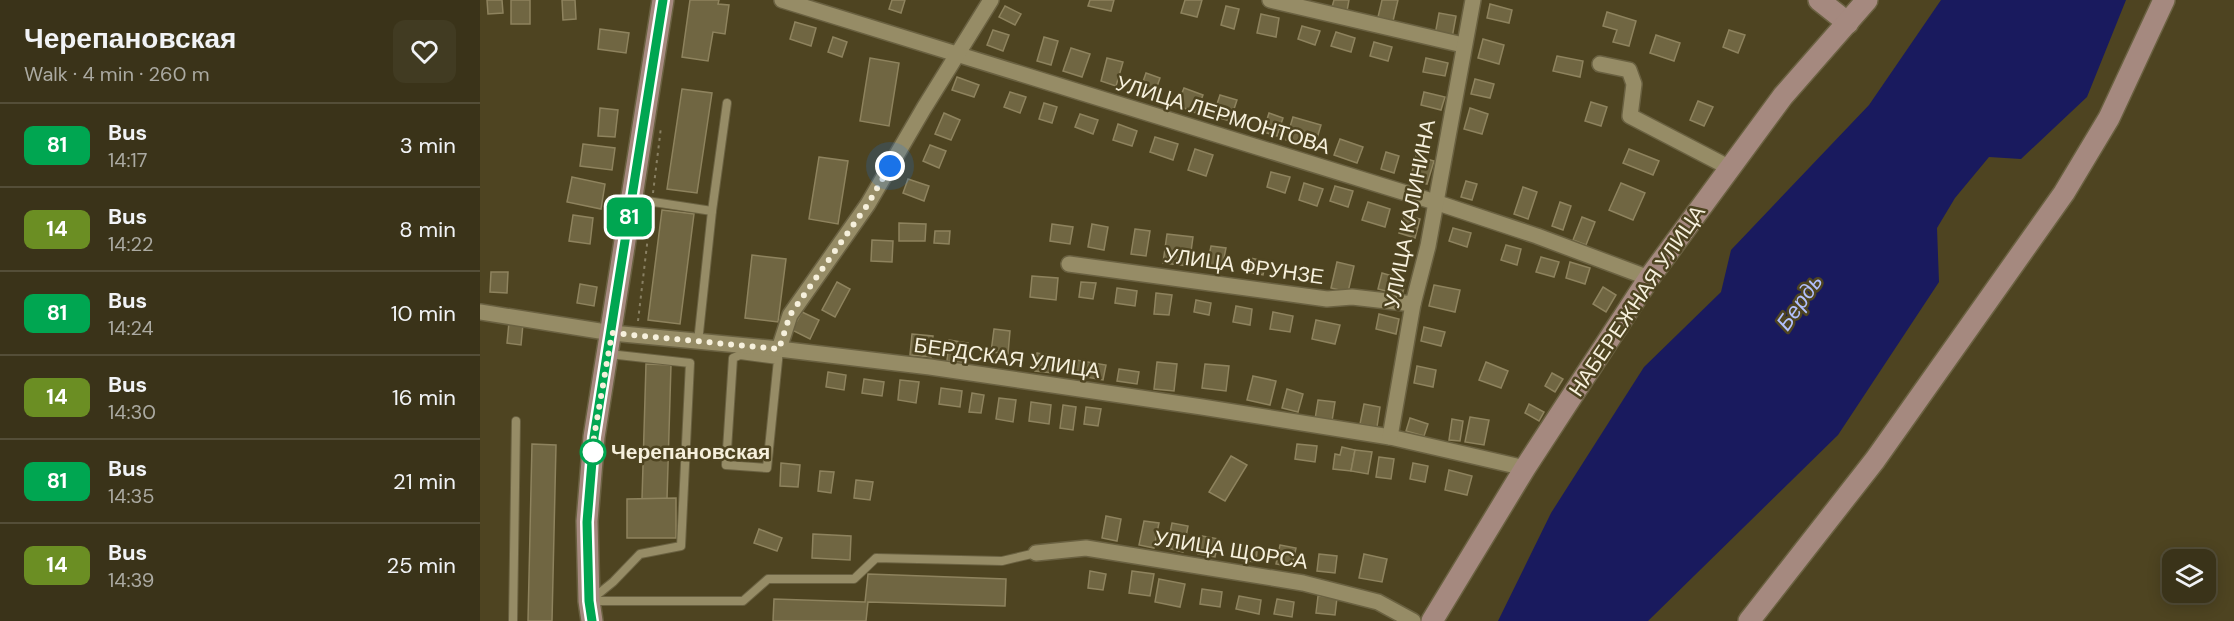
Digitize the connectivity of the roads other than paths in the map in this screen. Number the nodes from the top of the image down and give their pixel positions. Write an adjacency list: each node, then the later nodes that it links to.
1 (663, 0): 15 (street)
2 (783, 0): 11 (street, УЛИЦА ЛЕРМОНТОВА)
3 (991, 0): 11 (street)
4 (1270, 0): 10 (street)
5 (1473, 0): 10 (street, УЛИЦА КАЛИНИНА)
6 (1819, 0): 9 (street)
7 (1867, 0): 9 (street, НАБЕРЕЖНАЯ УЛИЦА)
8 (2164, 0): 33 (street)
9 (1848, 23): 14 (street, НАБЕРЕЖНАЯ УЛИЦА)
10 (1463, 45): 16 (street, УЛИЦА КАЛИНИНА)
11 (956, 55): 16 (street, УЛИЦА ЛЕРМОНТОВА); 24 (street)
12 (1600, 64): 14 (street)
13 (727, 103): 17 (lane)
14 (1730, 168): 19 (street, НАБЕРЕЖНАЯ УЛИЦА)
15 (642, 201): 17 (lane); 23 (street)
16 (1435, 202): 19 (street, УЛИЦА ЛЕРМОНТОВА); 20 (street, УЛИЦА КАЛИНИНА)
17 (712, 211): 22 (lane)
18 (1070, 264): 20 (street, УЛИЦА ФРУНЗЕ)
19 (1649, 278): 27 (street, НАБЕРЕЖНАЯ УЛИЦА)
20 (1413, 304): 26 (street, УЛИЦА КАЛИНИНА)
21 (480, 312): 23 (street, БЕРДСКАЯ УЛИЦА)
22 (698, 342): 23 (street, БЕРДСКАЯ УЛИЦА); 24 (street, БЕРДСКАЯ УЛИЦА)
23 (610, 344): 29 (street); 29 (lane)
24 (778, 355): 24 (lane); 26 (street, БЕРДСКАЯ УЛИЦА)
25 (516, 421): 30 (lane)
26 (1390, 437): 27 (street, БЕРДСКАЯ УЛИЦА)
27 (1525, 468): 32 (street, НАБЕРЕЖНАЯ УЛИЦА)
28 (1036, 553): 29 (lane); 31 (street, УЛИЦА ЩОРСА)
29 (590, 611)
30 (513, 621)
31 (1413, 621)
32 (1432, 621)
33 (1749, 621)

